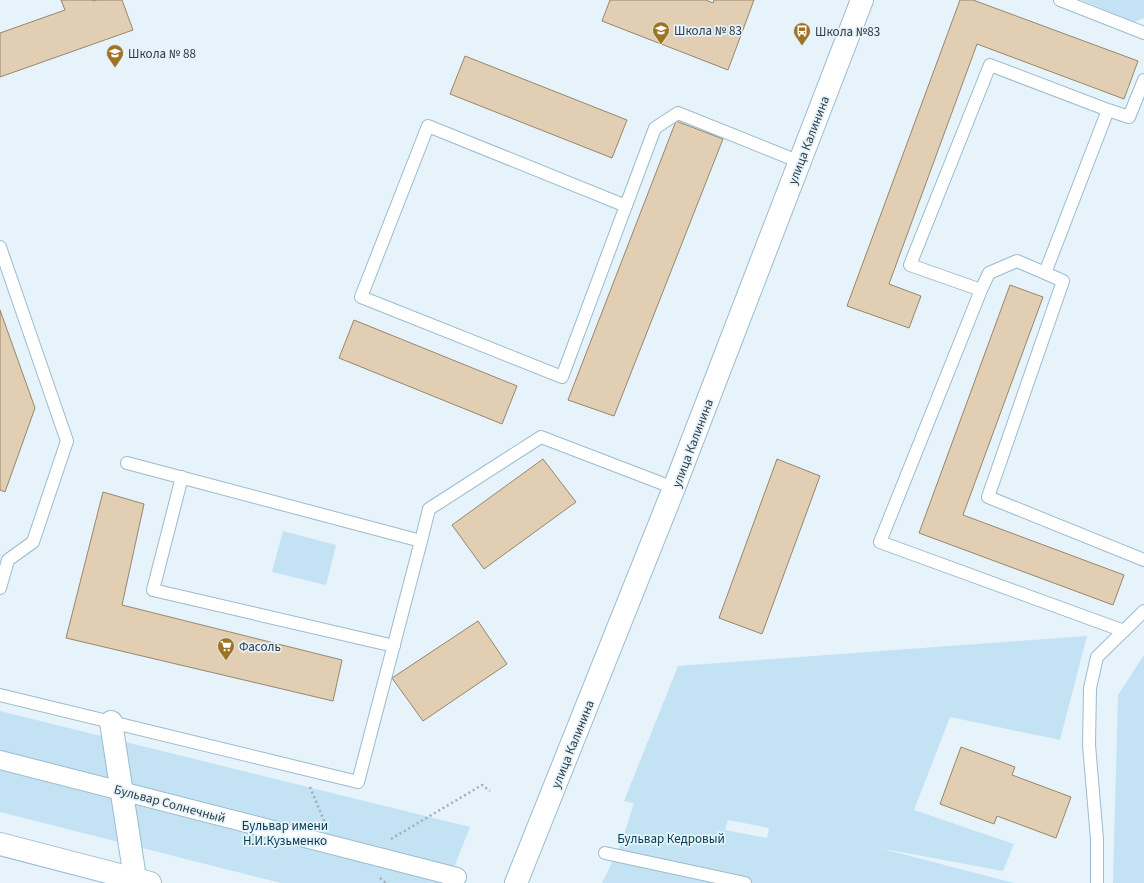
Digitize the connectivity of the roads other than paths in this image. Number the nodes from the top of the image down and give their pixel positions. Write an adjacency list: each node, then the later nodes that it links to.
1 (862, 0): 6 (main road, улица Калинина)
2 (1060, 0): 3 (lane)
3 (1141, 30)
4 (1144, 80): 5 (lane)
5 (1108, 110): 9 (lane); 10 (lane)
6 (800, 162): 7 (lane); 13 (main road, улица Калинина)
7 (626, 206): 7 (lane)
8 (0, 247): 15 (lane)
9 (1045, 273): 10 (lane); 16 (lane)
10 (981, 290): 19 (lane)
11 (127, 463): 12 (lane)
12 (182, 477): 14 (lane); 20 (lane)
13 (674, 488): 14 (lane); 29 (main road, улица Калинина)
14 (421, 541): 20 (lane)
15 (4, 559): 17 (lane)
16 (1144, 560)
17 (0, 588)
18 (1144, 611): 19 (lane)
19 (1124, 631): 31 (lane)
20 (394, 646): 22 (lane)
21 (0, 695): 22 (lane)
22 (111, 722): 24 (main road)
23 (0, 760): 24 (street, Бульвар Солнечный)
24 (121, 790): 27 (street, Бульвар Солнечный); 28 (main road)
25 (0, 844): 28 (main road)
26 (605, 853): 30 (lane)
27 (457, 877)
28 (143, 881)
29 (516, 883)
30 (745, 883)
31 (1097, 883)

